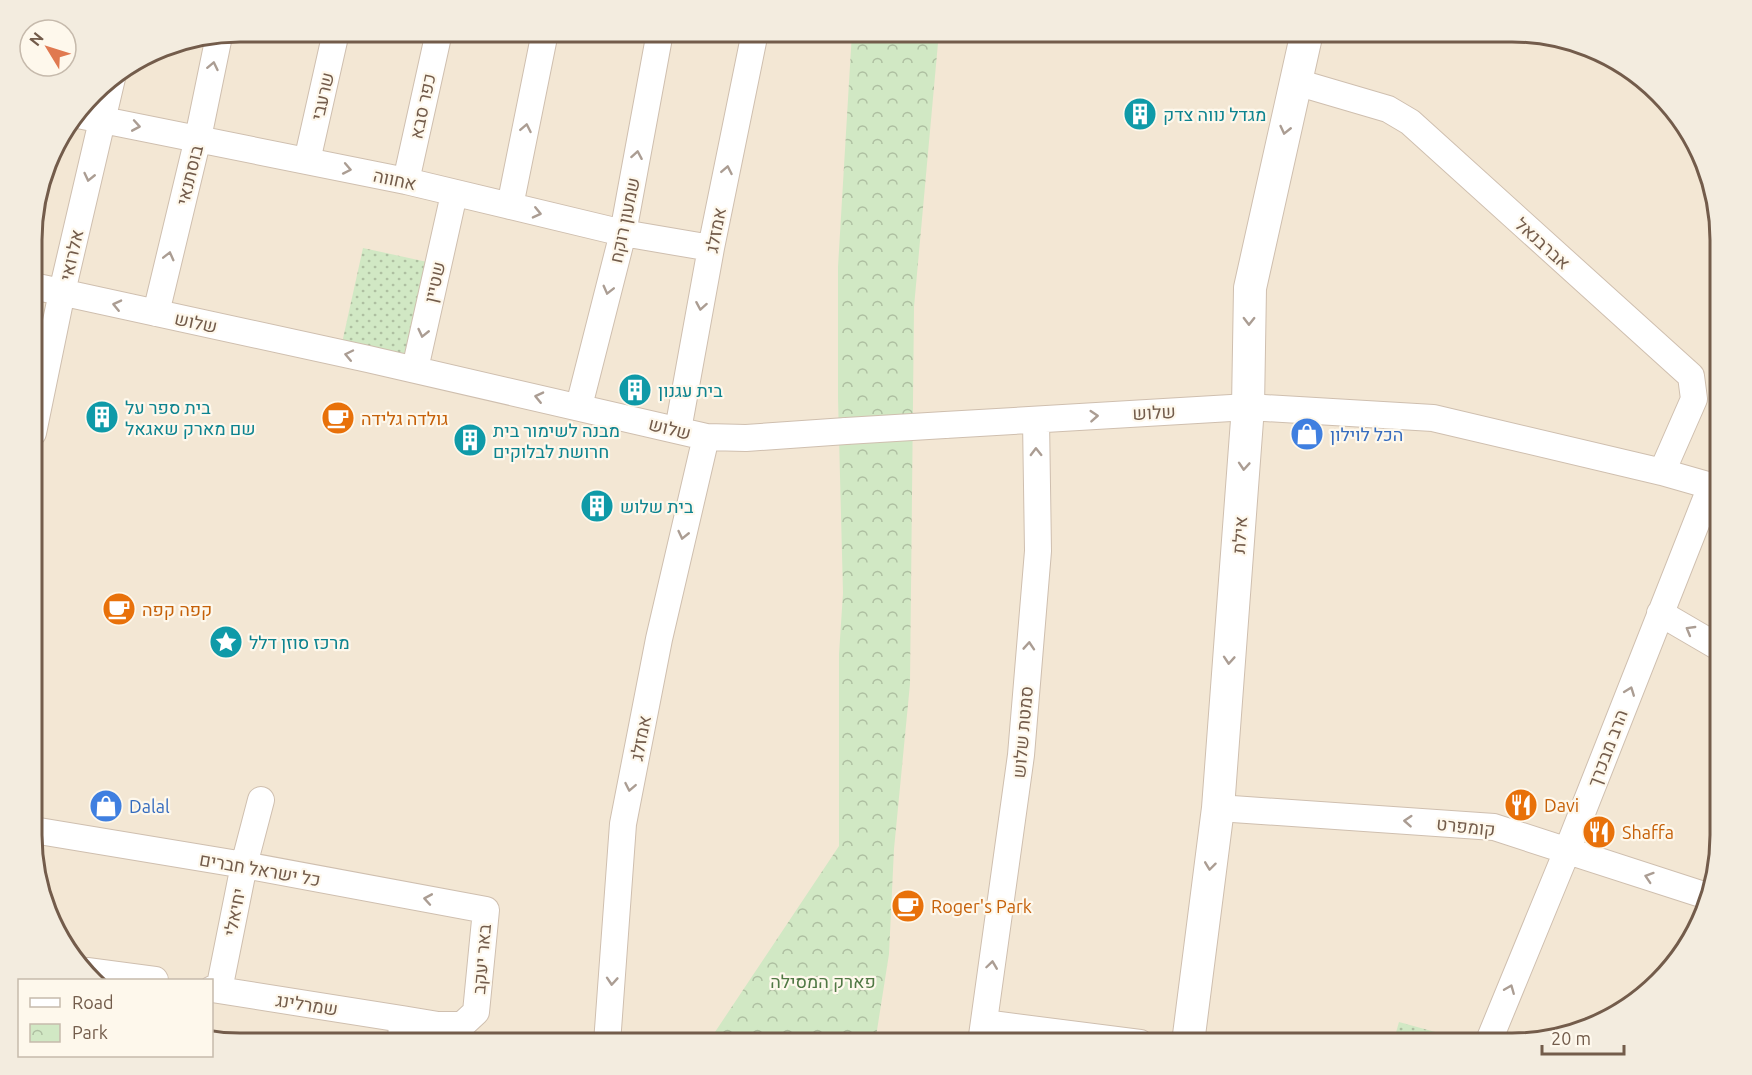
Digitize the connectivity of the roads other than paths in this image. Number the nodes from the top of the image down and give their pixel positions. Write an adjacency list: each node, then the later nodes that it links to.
1 (334, 42): 13 (street, שרעבי)
2 (437, 42): 14 (street, כפר סבא)
3 (543, 42): 16 (street, one-way to 3)
4 (658, 42): 17 (street, שמעון רוקח, one-way to 4)
5 (753, 42): 18 (street, אמזלג, one-way to 5)
6 (1305, 42): 8 (street, אילת)
7 (217, 44): 12 (street, בוסתנאי, one-way to 7)
8 (1296, 82): 25 (street, אילת, one-way to 25); 29 (street, אברבנאל)
9 (109, 92): 11 (street, אלרואי)
10 (86, 117): 11 (street, אחווה)
11 (103, 120): 12 (street, אחווה, one-way to 12); 20 (street, אלרואי, one-way to 20)
12 (198, 138): 13 (street, אחווה); 21 (street, בוסתנאי, one-way to 12)
13 (307, 161): 14 (street, אחווה, one-way to 14)
14 (406, 181): 15 (street, אחווה)
15 (454, 194): 16 (street, אחווה); 22 (street, שטיין, one-way to 22)
16 (510, 206): 17 (street, אחווה, one-way to 17)
17 (623, 233): 18 (street, אחווה); 24 (street, שמעון רוקח, one-way to 24)
18 (711, 248): 27 (street, אמזלג, one-way to 27)
19 (42, 288): 20 (street, שלוש)
20 (62, 292): 21 (street, שלוש, one-way to 20); 23 (street, אלרואי)
21 (156, 313): 22 (street, שלוש, one-way to 21)
22 (415, 369): 24 (street, שלוש, one-way to 22)
23 (42, 390)
24 (579, 406): 27 (street, שלוש)
25 (1248, 407): 26 (street, שלוש, one-way to 25); 29 (street); 35 (street, אילת, one-way to 35)
26 (1036, 420): 28 (street, שלוש, bridge); 46 (street, סמטת שלוש, one-way to 26)
27 (678, 430): 28 (street, שלוש)
28 (706, 437): 45 (street, אמזלג, one-way to 45)
29 (1662, 472): 30 (street)
30 (1710, 486)
31 (1710, 499): 32 (street, הרב מבכרך)
32 (1660, 612): 33 (street, one-way to 32); 37 (street, הרב מבכרך, one-way to 32)
33 (1710, 642)
34 (261, 800): 38 (street, יחיאלי)
35 (1218, 808): 37 (street, קומפרט, one-way to 35); 47 (street, אילת, one-way to 47)
36 (42, 831): 38 (street, כל ישראל חברים)
37 (1567, 851): 39 (street, קומפרט, one-way to 37); 48 (street, הרב מבכרך, one-way to 37)
38 (244, 865): 40 (street, כל ישראל חברים, one-way to 38); 43 (street, יחיאלי)
39 (1700, 894)
40 (486, 910): 44 (street, באר יעקב)
41 (97, 972): 42 (street)
42 (143, 979)
43 (215, 989): 44 (street, שמרלינג)
44 (402, 1031)
45 (608, 1033)
46 (983, 1033)
47 (1189, 1033)
48 (1492, 1033)

